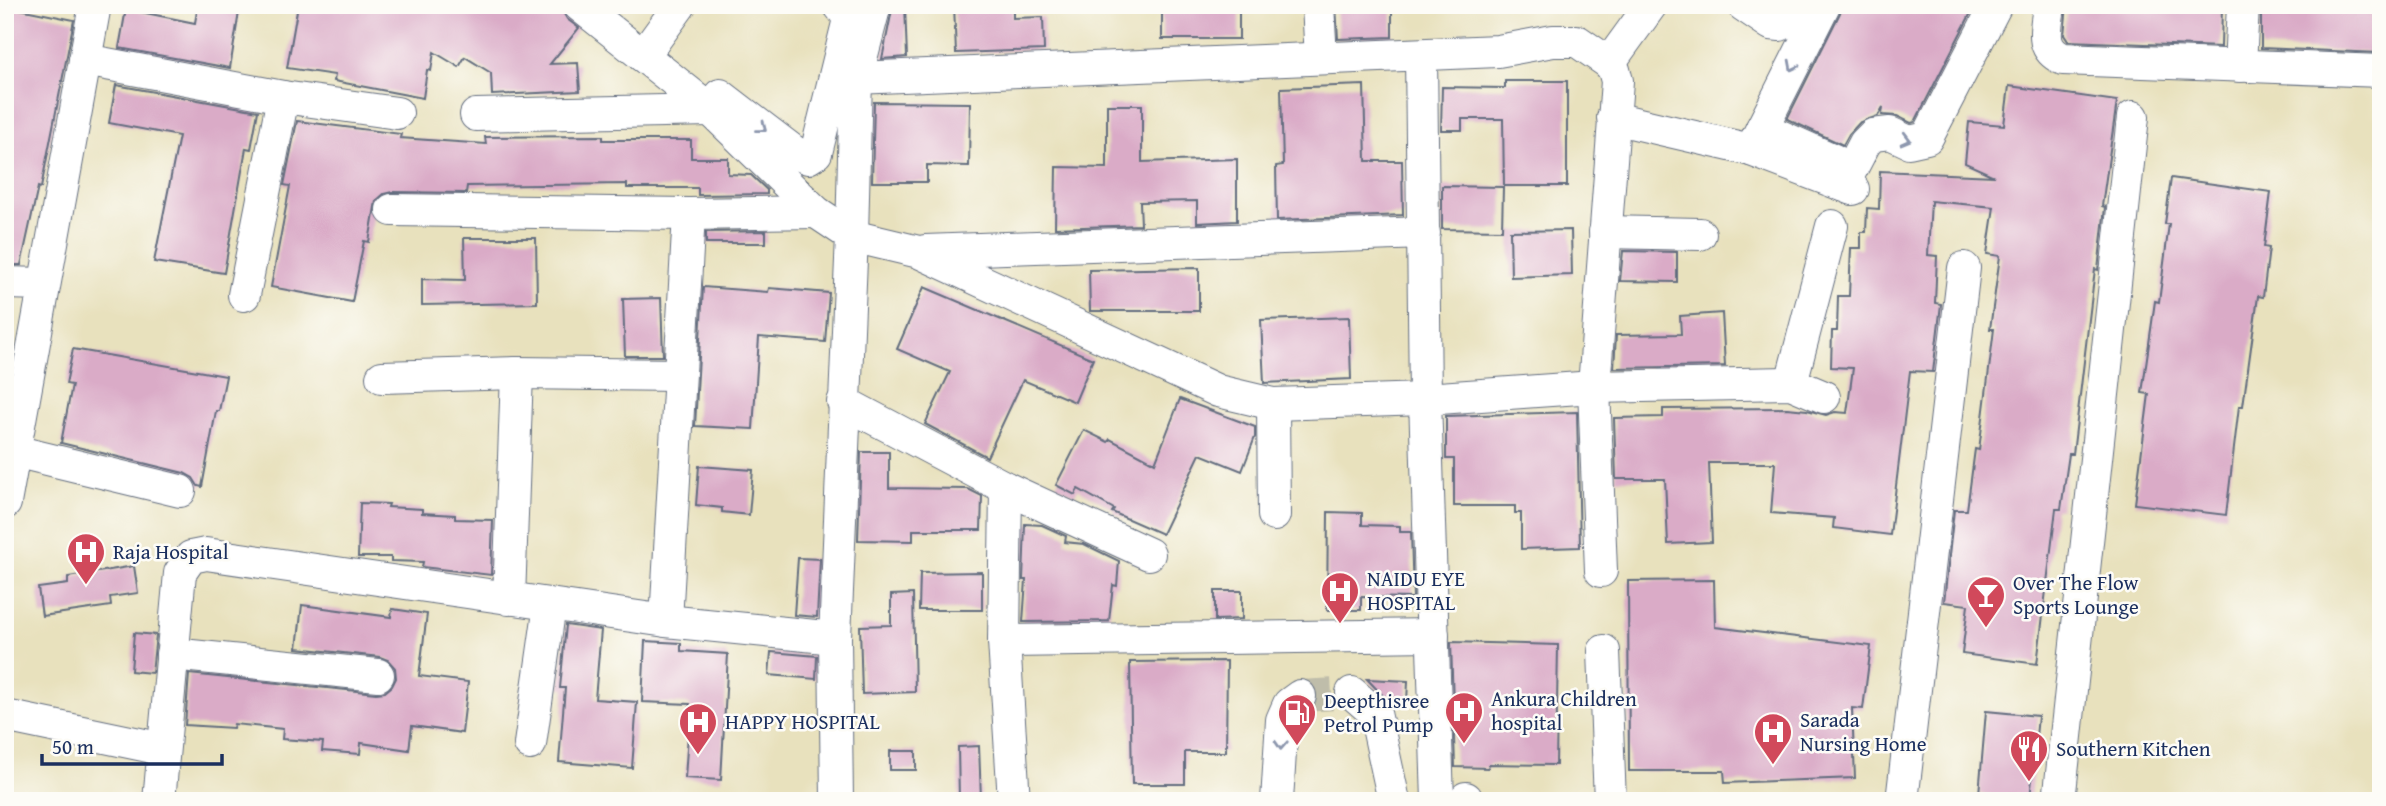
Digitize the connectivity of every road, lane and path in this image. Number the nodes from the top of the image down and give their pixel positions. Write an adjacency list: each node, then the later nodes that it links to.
1 (95, 5): 17 (street)
2 (579, 5): 14 (street)
3 (680, 5): 14 (street)
4 (839, 5): 22 (street, one-way to 4)
5 (1318, 5): 16 (street)
6 (1651, 5): 18 (street)
7 (1743, 5): 8 (street)
8 (1798, 5)
9 (1824, 5): 28 (street, one-way to 28)
10 (1996, 5): 28 (street, one-way to 10)
11 (2049, 5): 19 (street)
12 (2243, 5): 19 (street)
13 (869, 8): 21 (street)
14 (648, 49): 22 (street)
15 (1421, 55): 16 (street); 18 (street); 34 (street)
16 (1321, 58): 21 (street)
17 (85, 60): 23 (street); 40 (street)
18 (1609, 63): 27 (street)
19 (2240, 66): 20 (street)
20 (2381, 71)
21 (856, 78): 36 (street)
22 (702, 96): 25 (street); 30 (street)
23 (283, 97): 24 (street); 41 (street)
24 (397, 113)
25 (476, 115)
26 (2133, 117): 80 (street)
27 (1613, 118): 28 (street); 33 (street)
28 (1756, 139)
29 (392, 210): 31 (street)
30 (816, 212): 31 (street); 36 (street)
31 (689, 214): 43 (street)
32 (1832, 226): 45 (street)
33 (1605, 232): 35 (street); 46 (street)
34 (1424, 233): 37 (street); 48 (street)
35 (1700, 234)
36 (852, 236): 37 (street); 49 (street)
37 (919, 252): 50 (street)
38 (1964, 268): 79 (street)
39 (5, 283): 40 (street)
40 (44, 284): 51 (street)
41 (244, 295)
42 (517, 373): 43 (street); 44 (street); 58 (street)
43 (679, 376): 60 (street)
44 (382, 377)
45 (1791, 383): 46 (street); 47 (street)
46 (1594, 387): 48 (street); 57 (street)
47 (1824, 397)
48 (1425, 399): 50 (street); 61 (street)
49 (843, 402): 52 (street); 62 (street)
50 (1273, 404): 55 (street)
51 (15, 451): 53 (street); 54 (street)
52 (1006, 488): 56 (street); 63 (street)
53 (180, 491)
54 (5, 503)
55 (1274, 515)
56 (1149, 554)
57 (1601, 571)
58 (509, 599): 59 (street); 65 (street)
59 (550, 605): 60 (street); 70 (street)
60 (666, 621): 62 (street)
61 (1433, 635): 63 (street); 72 (street)
62 (835, 638): 74 (street)
63 (1004, 642): 75 (street)
64 (1604, 651): 78 (street)
65 (173, 654): 66 (street); 71 (street)
66 (378, 675)
67 (1352, 693): 77 (street)
68 (1300, 696): 76 (street, one-way to 76)
69 (5, 716): 71 (street)
70 (530, 744)
71 (163, 749): 73 (street)
72 (1457, 800)
73 (159, 801)
74 (837, 801)
75 (1014, 801)
76 (1278, 801)
77 (1394, 801)
78 (1610, 801)
79 (1902, 801)
80 (2059, 801)

